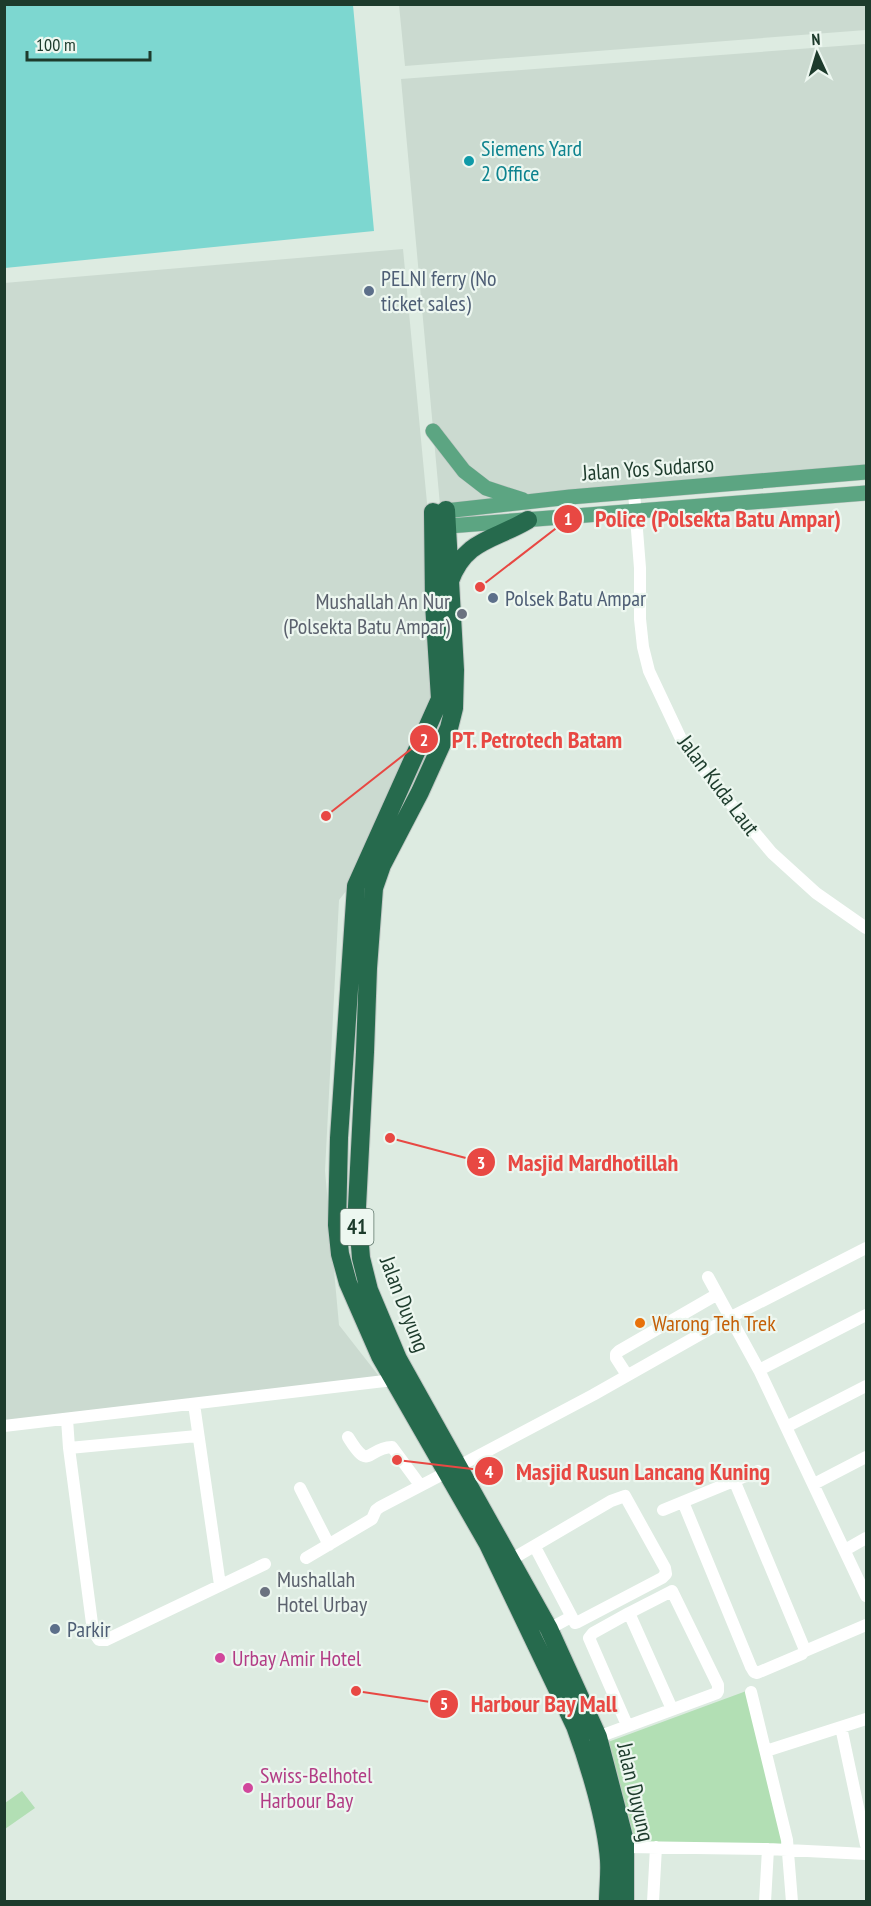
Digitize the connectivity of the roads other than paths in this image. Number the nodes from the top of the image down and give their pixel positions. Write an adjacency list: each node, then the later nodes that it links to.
1 (433, 431): 5 (main road)
2 (867, 472): 3 (main road, Jalan Yos Sudarso)
3 (634, 492): 5 (main road, Jalan Yos Sudarso); 6 (street, Jalan Kuda Laut)
4 (867, 493): 6 (main road, Jalan Yos Sudarso)
5 (526, 501): 7 (main road, Jalan Yos Sudarso)
6 (635, 512): 8 (main road, Jalan Yos Sudarso); 10 (street, Jalan Kuda Laut)
7 (440, 519): 8 (main road, Jalan Yos Sudarso); 9 (highway, Jalan Duyung / 41); 11 (highway, Jalan Duyung / 41)
8 (528, 520): 9 (highway)
9 (449, 584): 12 (highway, Jalan Duyung / 41)
10 (867, 928)
11 (339, 1138): 12 (highway); 20 (highway, Jalan Duyung / 41)
12 (360, 1139): 30 (highway, Jalan Duyung / 41)
13 (867, 1248): 17 (street)
14 (708, 1277): 15 (street)
15 (716, 1295): 17 (street); 19 (street)
16 (867, 1316): 18 (street)
17 (729, 1318): 18 (street); 19 (street)
18 (759, 1370): 25 (street)
19 (627, 1375): 30 (street)
20 (393, 1380): 22 (street); 30 (highway, Jalan Duyung / 41)
21 (867, 1386): 25 (street)
22 (194, 1404): 23 (street); 26 (street)
23 (67, 1419): 24 (street); 28 (street)
24 (4, 1426)
25 (786, 1427): 33 (street)
26 (197, 1436): 28 (street); 45 (street)
27 (348, 1437): 34 (street)
28 (69, 1448): 45 (street)
29 (867, 1457): 33 (street)
30 (453, 1469): 34 (street); 43 (highway, Jalan Duyung / 41); 49 (highway, Jalan Duyung / 41)
31 (758, 1471): 32 (street)
32 (734, 1480): 36 (street); 51 (street)
33 (814, 1484): 41 (street)
34 (420, 1485): 39 (street)
35 (300, 1488): 39 (street)
36 (683, 1502): 37 (street); 51 (street)
37 (663, 1510)
38 (867, 1538): 41 (street)
39 (329, 1545): 42 (street)
40 (535, 1547): 43 (street); 48 (street); 48 (street)
41 (845, 1550): 46 (street)
42 (306, 1558)
43 (512, 1559): 49 (highway, Jalan Duyung / 41)
44 (265, 1564): 45 (street)
45 (220, 1585)
46 (867, 1596)
47 (629, 1612): 53 (street); 53 (street); 55 (street)
48 (571, 1617): 49 (street)
49 (540, 1624): 57 (highway, Jalan Duyung / 41); 65 (highway, Jalan Duyung / 41)
50 (867, 1625): 51 (street)
51 (805, 1651)
52 (751, 1692): 58 (street)
53 (672, 1709): 55 (street)
54 (867, 1719): 56 (street)
55 (627, 1725): 57 (street)
56 (842, 1727): 58 (street); 59 (street)
57 (598, 1737): 61 (highway, Jalan Duyung / 41)
58 (766, 1751): 63 (street)
59 (867, 1845)
60 (656, 1846): 61 (street); 62 (street); 67 (street)
61 (626, 1847): 66 (highway, Jalan Duyung / 41)
62 (768, 1849): 63 (street); 68 (street)
63 (788, 1850): 64 (street); 69 (street)
64 (867, 1854)
65 (608, 1902)
66 (625, 1902)
67 (653, 1902)
68 (765, 1902)
69 (792, 1902)

